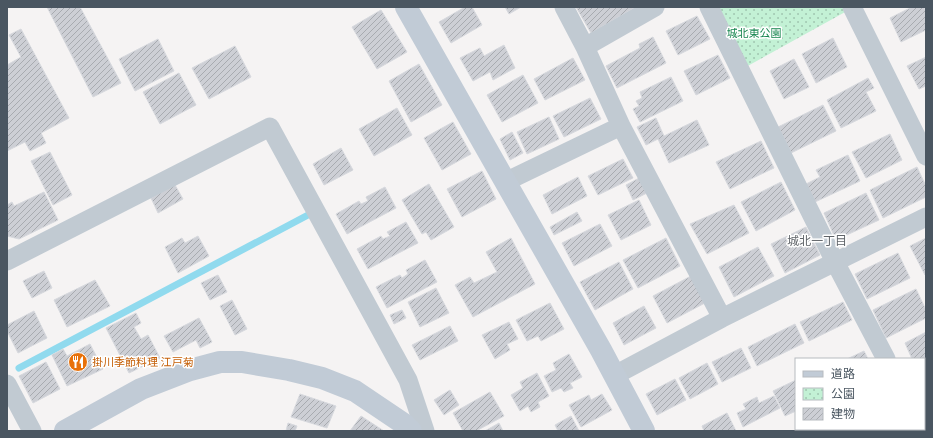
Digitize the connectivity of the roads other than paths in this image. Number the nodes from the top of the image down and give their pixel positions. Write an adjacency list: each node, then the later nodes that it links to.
1 (564, 7): 6 (street)
2 (655, 7): 6 (street)
3 (709, 7): 12 (street)
4 (852, 7): 8 (street)
5 (413, 9): 9 (street)
6 (585, 47): 7 (street)
7 (621, 126): 9 (street); 13 (street)
8 (926, 156)
9 (504, 182): 15 (street)
10 (926, 217): 12 (street)
11 (7, 261): 20 (street)
12 (835, 262): 13 (street); 14 (street)
13 (722, 318): 15 (street)
14 (885, 358)
15 (615, 375): 21 (street)
16 (7, 384): 17 (street)
17 (32, 431)
18 (66, 431): 19 (street)
19 (410, 431)
20 (425, 431)
21 (644, 431)

